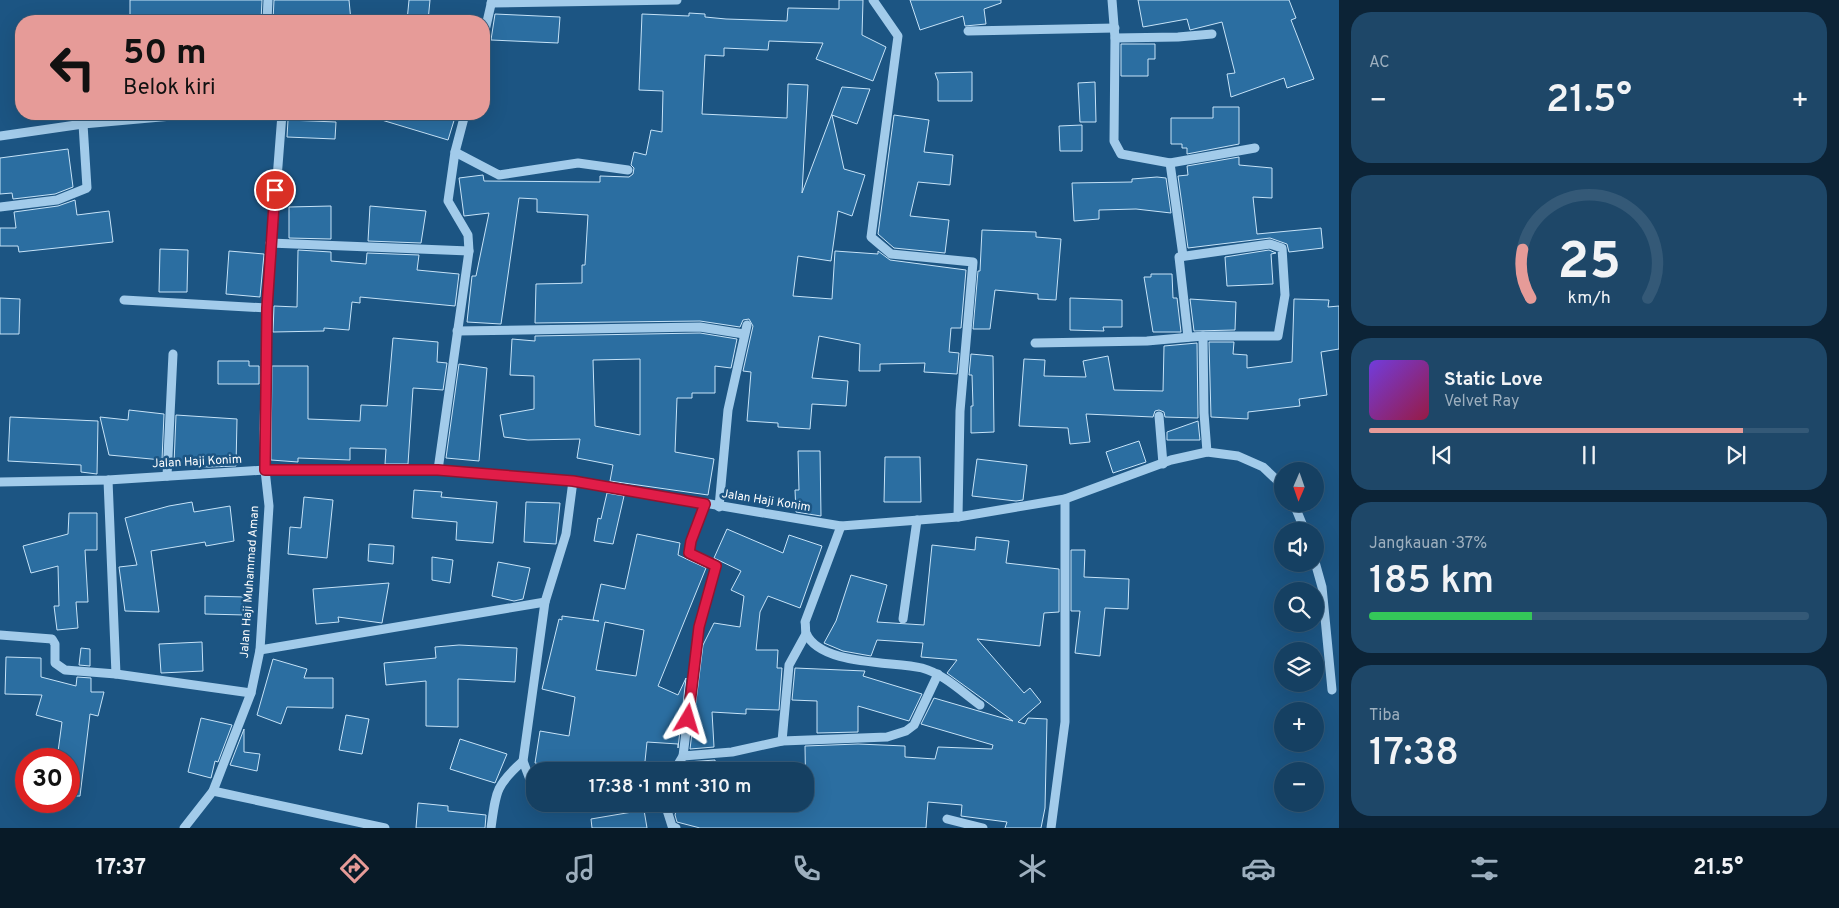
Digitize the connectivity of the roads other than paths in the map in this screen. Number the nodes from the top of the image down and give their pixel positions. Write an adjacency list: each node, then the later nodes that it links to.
1 (268, 0): 6 (street)
2 (677, 0): 5 (street)
3 (872, 0): 47 (street)
4 (1112, 0): 8 (street)
5 (492, 2): 7 (street)
6 (267, 15)
7 (489, 15)
8 (1114, 28): 9 (street); 11 (street)
9 (968, 31)
10 (1212, 34): 11 (street)
11 (1115, 38): 19 (street)
12 (127, 120): 15 (street)
13 (281, 120): 22 (street, Jalan Haji Muhammad Aman)
14 (463, 120): 18 (street)
15 (83, 124): 16 (street); 21 (street)
16 (0, 136)
17 (1255, 148): 19 (street)
18 (455, 152): 20 (street); 23 (street)
19 (1170, 164): 24 (street)
20 (628, 170)
21 (0, 207)
22 (270, 243): 23 (street); 26 (street, Jalan Haji Muhammad Aman)
23 (469, 251): 28 (street)
24 (1183, 256): 30 (street); 31 (street)
25 (124, 300): 26 (street)
26 (267, 308): 37 (street, Jalan Haji Muhammad Aman)
27 (747, 325): 29 (street)
28 (457, 331): 29 (street); 38 (street)
29 (744, 334): 46 (street)
30 (1188, 336): 31 (street); 32 (street)
31 (1203, 336): 35 (street)
32 (1035, 343)
33 (174, 354): 39 (street)
34 (1159, 416): 36 (street)
35 (1207, 452): 36 (street, Jalan Haji Konim); 40 (street)
36 (1163, 464): 44 (street, Jalan Haji Konim)
37 (265, 470): 38 (street, Jalan Haji Konim); 39 (street, Jalan Haji Konim); 55 (street, Jalan Haji Muhammad Aman)
38 (438, 470): 42 (street, Jalan Haji Konim)
39 (167, 476): 41 (street, Jalan Haji Konim)
40 (1274, 477)
41 (108, 480): 43 (street, Jalan Haji Konim); 56 (street)
42 (573, 481): 45 (street, Jalan Haji Konim); 51 (street)
43 (0, 482)
44 (1065, 500): 47 (street, Jalan Haji Konim); 74 (street)
45 (705, 504): 46 (street, Jalan Haji Konim); 62 (street)
46 (719, 507): 49 (street, Jalan Haji Konim)
47 (958, 517): 48 (street, Jalan Haji Konim)
48 (917, 520): 49 (street, Jalan Haji Konim); 52 (street)
49 (841, 526): 53 (street)
50 (1318, 572): 58 (street)
51 (545, 602): 55 (street); 63 (street)
52 (903, 619)
53 (806, 634): 57 (street); 61 (street)
54 (0, 635): 56 (street)
55 (260, 650): 59 (street, Jalan Haji Muhammad Aman)
56 (116, 674): 59 (street)
57 (938, 674): 60 (street); 61 (street)
58 (1332, 690)
59 (251, 693): 66 (street, Jalan Haji Muhammad Aman)
60 (980, 706)
61 (782, 741): 62 (street)
62 (683, 756): 64 (street)
63 (523, 761): 65 (street); 71 (street)
64 (679, 762)
65 (526, 768)
66 (213, 791): 69 (street, Jalan Haji Muhammad Aman); 70 (street)
67 (668, 812): 72 (street)
68 (947, 819): 73 (street)
69 (184, 828)
70 (385, 828)
71 (491, 828)
72 (676, 828)
73 (983, 828)
74 (1051, 828)

